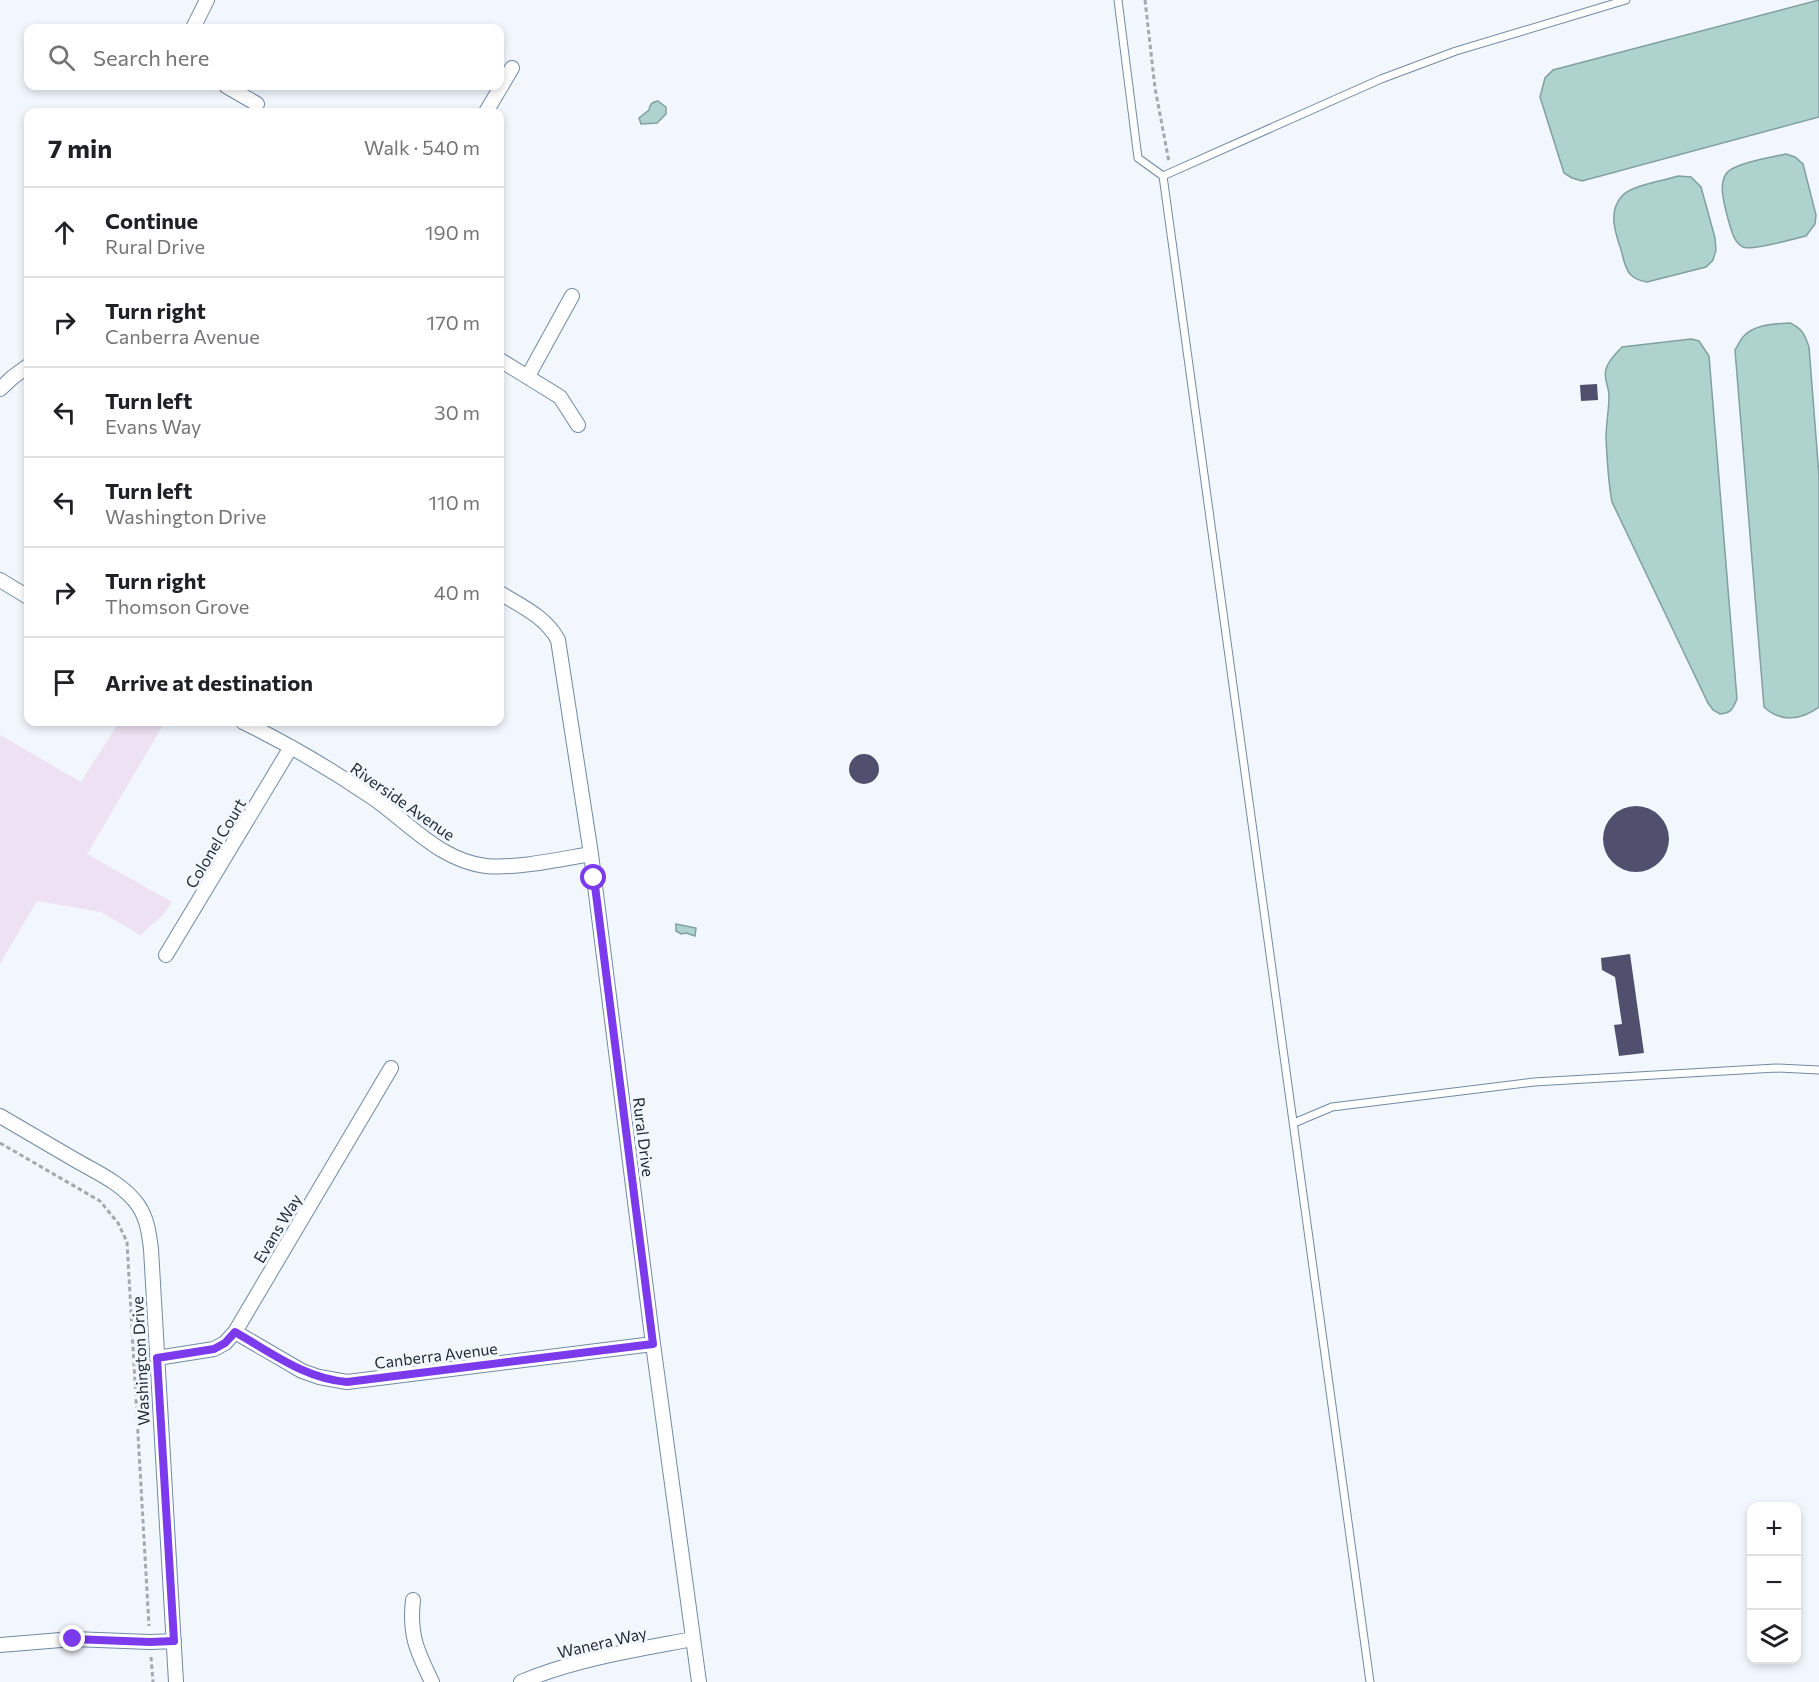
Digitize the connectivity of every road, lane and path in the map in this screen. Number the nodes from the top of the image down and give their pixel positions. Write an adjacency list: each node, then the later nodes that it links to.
1 (207, 0): 5 (street)
2 (1118, 0): 13 (lane)
3 (1145, 0): 12 (path)
4 (1626, 0): 12 (lane)
5 (194, 24)
6 (512, 68): 7 (street)
7 (504, 82)
8 (233, 90): 10 (street)
9 (499, 90): 11 (street)
10 (256, 104)
11 (488, 108)
12 (1171, 172): 13 (lane)
13 (1163, 176): 30 (lane)
14 (572, 296): 17 (street)
15 (504, 362): 17 (street)
16 (24, 369): 18 (street)
17 (528, 376): 19 (street)
18 (0, 389)
19 (578, 424)
20 (0, 580): 21 (street)
21 (24, 595)
22 (504, 596): 25 (street, Rural Drive)
23 (251, 726): 24 (street, Riverside Avenue)
24 (291, 747): 25 (street, Riverside Avenue); 26 (street, Colonel Court)
25 (591, 854): 33 (street, Rural Drive)
26 (166, 955)
27 (391, 1068): 32 (street, Evans Way)
28 (1819, 1070): 30 (lane)
29 (0, 1116): 34 (street, Washington Drive)
30 (1294, 1123): 45 (lane)
31 (0, 1143): 38 (path)
32 (235, 1332): 33 (street, Canberra Avenue); 34 (street, Evans Way)
33 (653, 1344): 36 (street, Rural Drive)
34 (157, 1358): 37 (street, Washington Drive)
35 (413, 1600): 42 (street)
36 (693, 1639): 43 (street, Wanera Way); 44 (street, Rural Drive)
37 (174, 1641): 38 (street); 41 (street, Washington Drive)
38 (150, 1642): 39 (street); 40 (path)
39 (0, 1646)
40 (153, 1682)
41 (176, 1682)
42 (432, 1682)
43 (520, 1682)
44 (699, 1682)
45 (1370, 1682)

